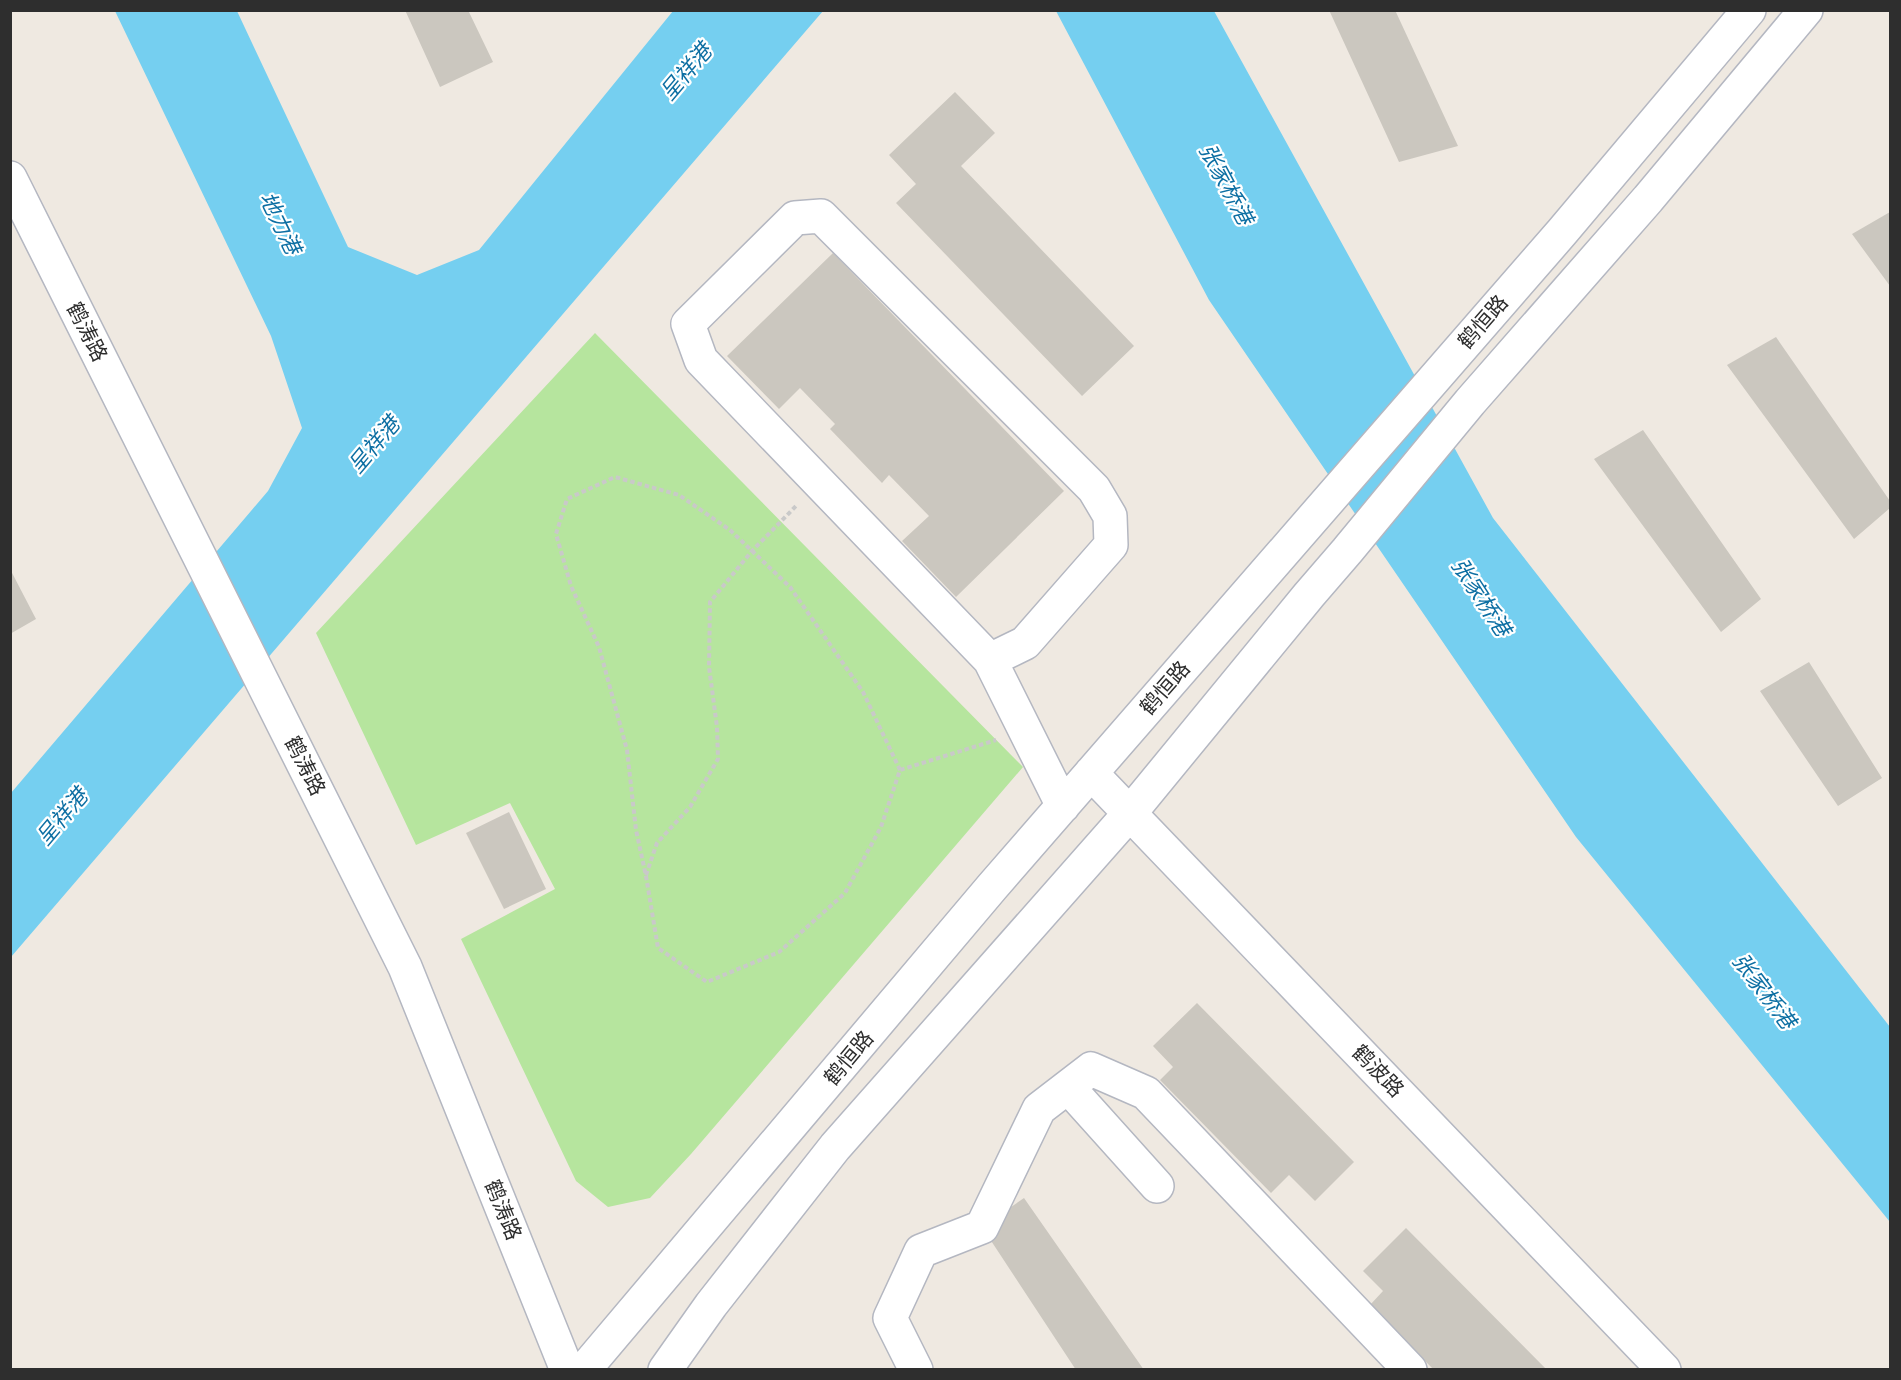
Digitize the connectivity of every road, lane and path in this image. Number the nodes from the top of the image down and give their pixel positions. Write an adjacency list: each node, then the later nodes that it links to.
1 (1749, 10): 9 (street, 鹤恒路)
2 (1806, 10): 11 (street, 鹤恒路)
3 (10, 178): 15 (street, 鹤涛路)
4 (819, 483): 5 (path); 6 (street); 6 (street)
5 (752, 550): 8 (path); 12 (path); 12 (path)
6 (990, 660): 7 (street)
7 (1025, 731): 8 (path); 10 (street)
8 (900, 770): 12 (path)
9 (1091, 773): 10 (street, 鹤恒路); 11 (street, 鹤波路)
10 (1063, 806): 16 (street, 鹤恒路)
11 (1130, 813): 17 (street, 鹤恒路); 20 (street, 鹤波路)
12 (646, 876)
13 (1068, 1087): 14 (street); 18 (street); 19 (street)
14 (1157, 1186)
15 (567, 1370)
16 (584, 1370)
17 (665, 1370)
18 (915, 1370)
19 (1410, 1370)
20 (1664, 1370)

